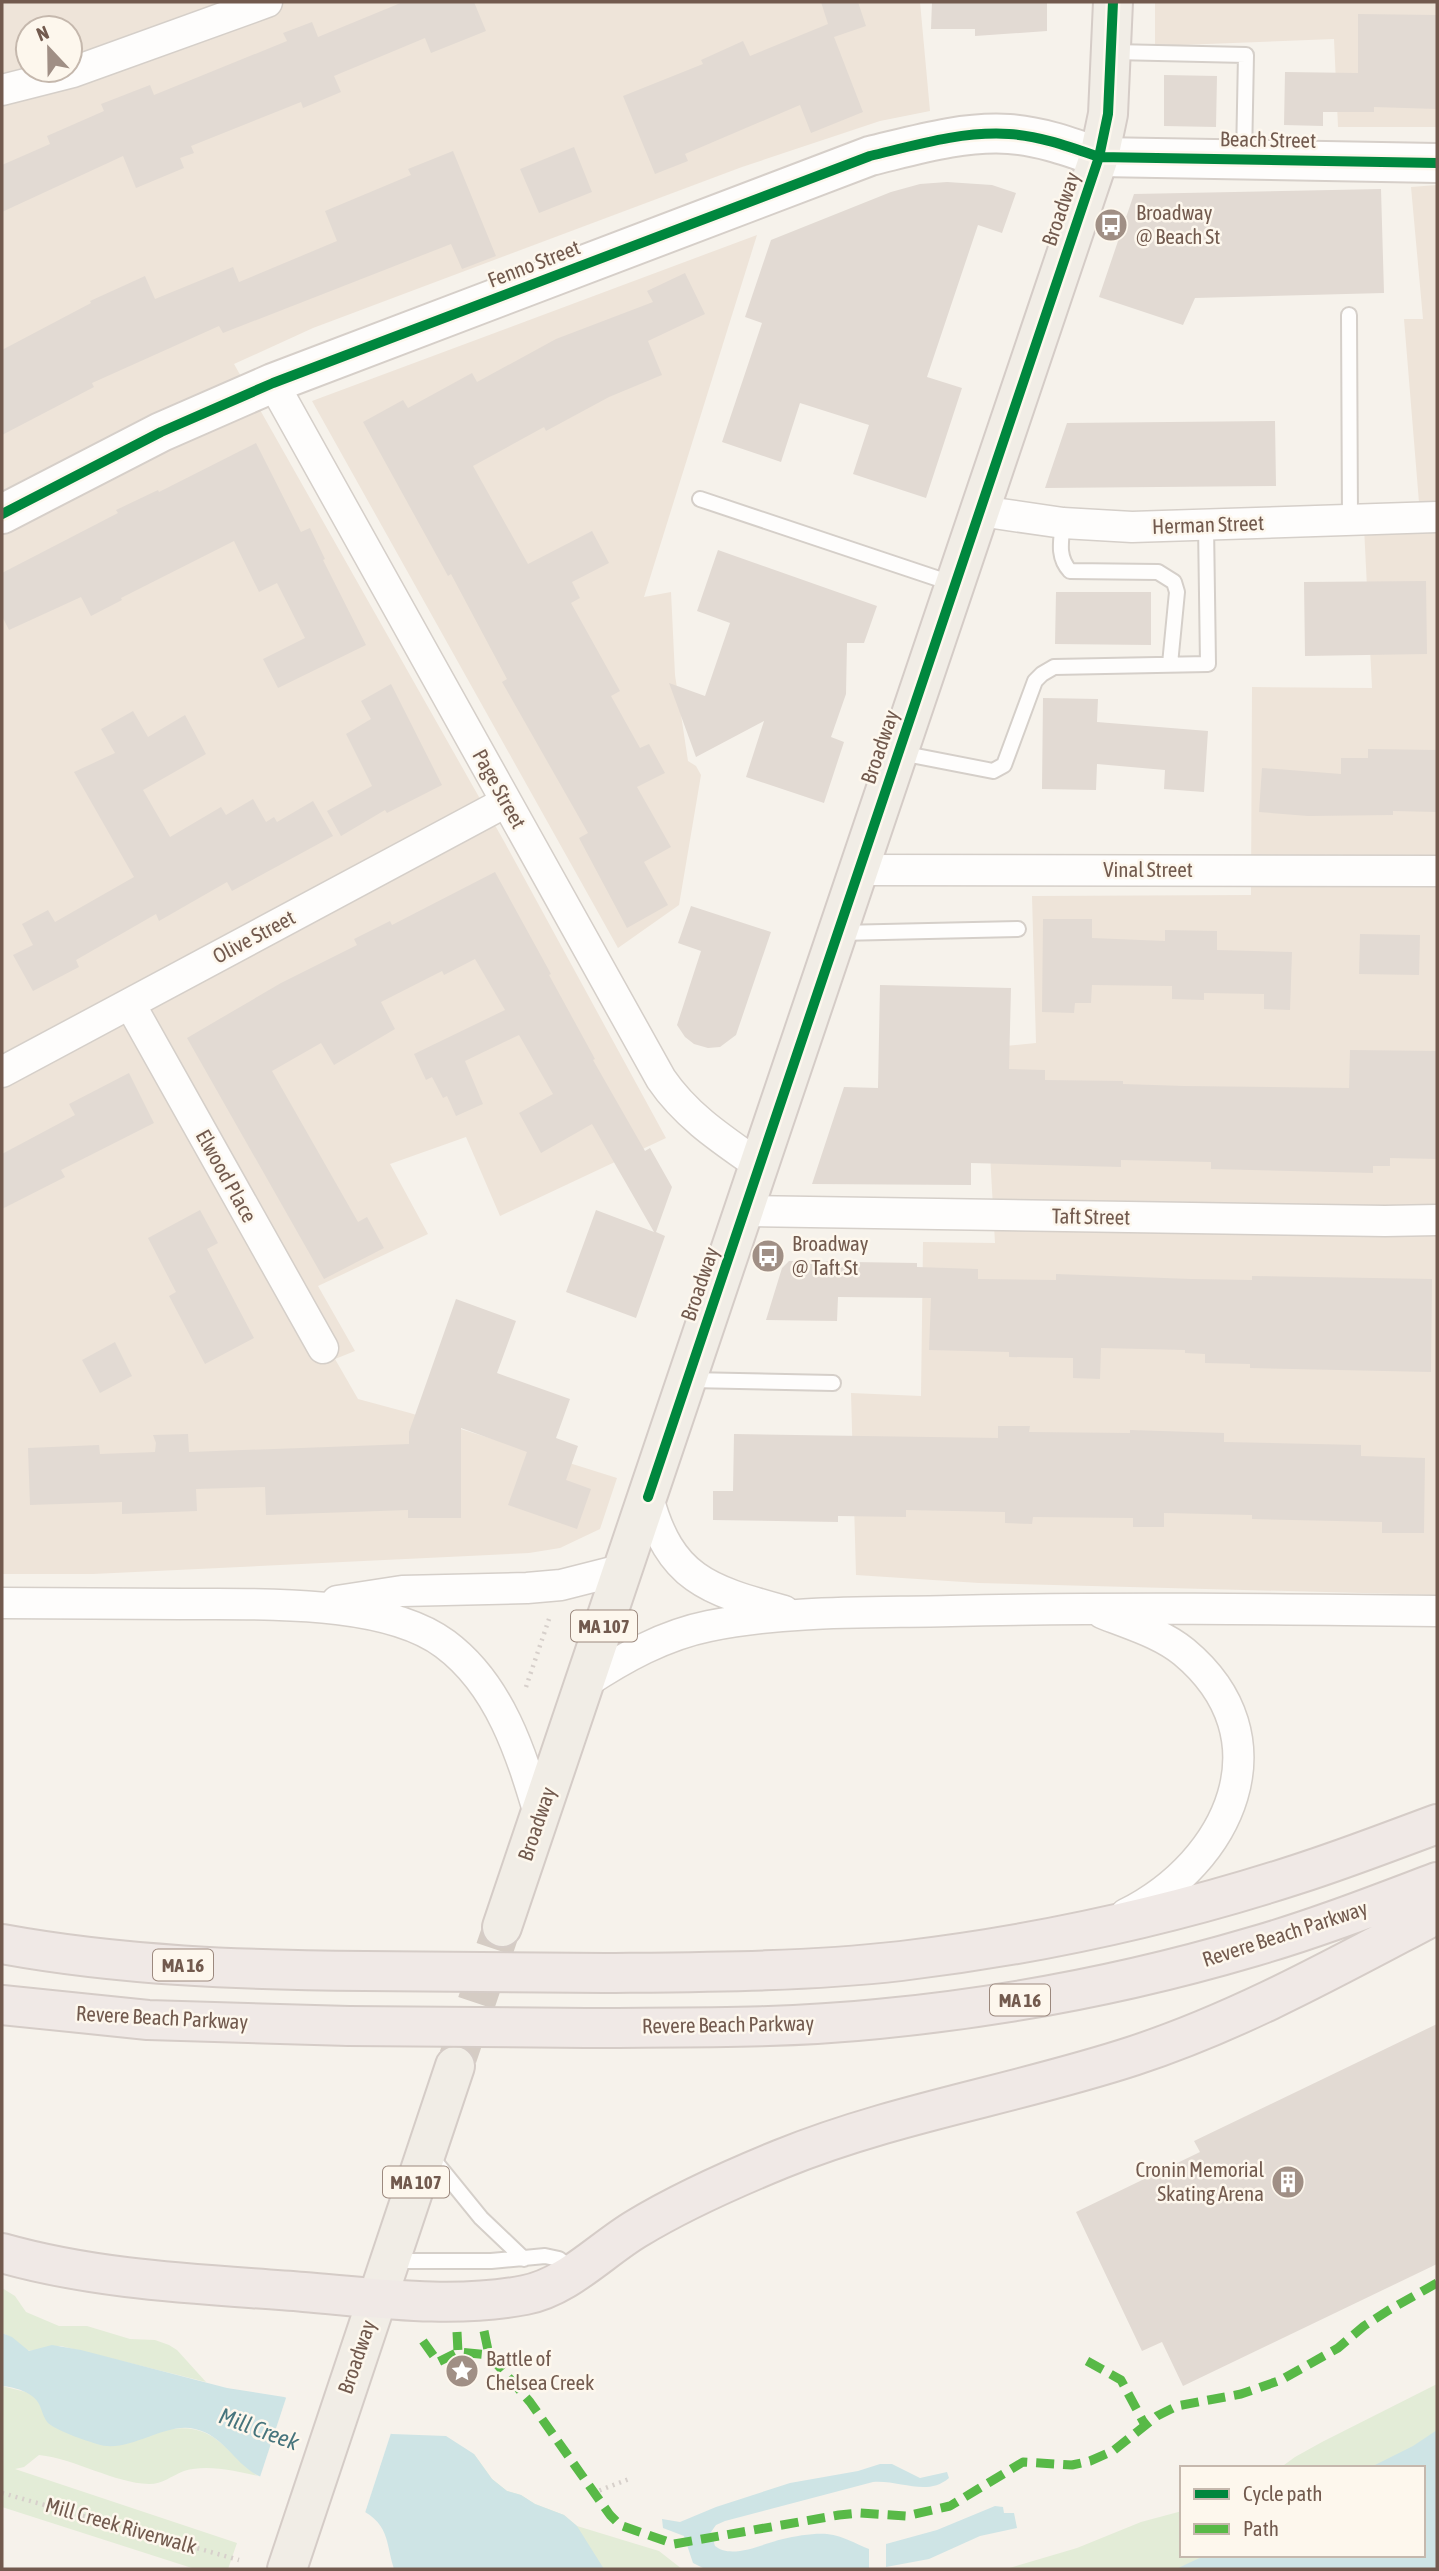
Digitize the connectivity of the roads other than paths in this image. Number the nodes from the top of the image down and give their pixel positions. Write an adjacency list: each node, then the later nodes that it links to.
1 (267, 2): 4 (street)
2 (1113, 2): 3 (main road, Broadway / MA 107)
3 (1112, 52): 9 (main road, Broadway / MA 107); 10 (lane)
4 (84, 68)
5 (26, 84): 7 (street)
6 (49, 84): 8 (street)
7 (2, 90)
8 (2, 108)
9 (1099, 157): 10 (street, Beach Street); 13 (street, Fenno Street); 15 (main road, Broadway / MA 107)
10 (1244, 159): 11 (street, Beach Street)
11 (1437, 163)
12 (1349, 315): 18 (lane)
13 (273, 383): 16 (street, Fenno Street); 24 (street, Page Street)
14 (700, 499): 21 (lane)
15 (980, 511): 19 (street, Herman Street); 21 (main road, Broadway / MA 107)
16 (2, 514)
17 (1437, 517): 18 (street, Herman Street)
18 (1350, 520): 20 (street, Herman Street)
19 (1063, 523): 20 (street, Herman Street); 22 (lane)
20 (1206, 525): 22 (lane)
21 (955, 584): 23 (main road, Broadway / MA 107)
22 (1170, 664): 23 (lane)
23 (899, 752): 25 (main road, Broadway / MA 107)
24 (506, 802): 29 (street, Olive Street); 31 (street, Page Street)
25 (859, 870): 26 (street, Vinal Street); 28 (main road, Broadway / MA 107)
26 (1437, 871)
27 (1018, 929): 28 (lane)
28 (838, 933): 31 (main road, Broadway / MA 107)
29 (130, 1004): 30 (street, Olive Street); 34 (street, Elwood Place)
30 (2, 1072)
31 (760, 1166): 32 (main road, Broadway / MA 107)
32 (745, 1211): 33 (street, Taft Street); 35 (main road, Broadway / MA 107)
33 (1437, 1220)
34 (323, 1348)
35 (688, 1380): 36 (lane); 37 (main road, Broadway / MA 107)
36 (833, 1383)
37 (648, 1497): 38 (main road, Broadway / MA 107); 43 (street)
38 (624, 1569): 40 (street); 44 (main road, Broadway / MA 107)
39 (2, 1602): 40 (street)
40 (309, 1605): 45 (street)
41 (1089, 1608): 42 (street); 43 (street); 50 (street)
42 (1437, 1611)
43 (798, 1614): 44 (street)
44 (585, 1683): 45 (main road, Broadway / MA 107)
45 (540, 1817): 49 (main road, Broadway / MA 107)
46 (1437, 1824): 50 (highway, MA 16)
47 (1437, 1882): 52 (highway, Revere Beach Parkway / MA 16, bridge)
48 (1437, 1914): 58 (highway)
49 (502, 1927)
50 (1085, 1931): 51 (highway, MA 16, bridge)
51 (2, 1944)
52 (2, 2005)
53 (455, 2066): 54 (main road, Broadway / MA 107)
54 (427, 2152): 56 (lane); 57 (main road, Broadway / MA 107)
55 (2, 2253): 59 (highway)
56 (524, 2259): 57 (lane); 58 (lane)
57 (389, 2261): 59 (main road, Broadway / MA 107)
58 (574, 2271): 59 (highway)
59 (377, 2298): 60 (main road, Broadway)
60 (287, 2569)

